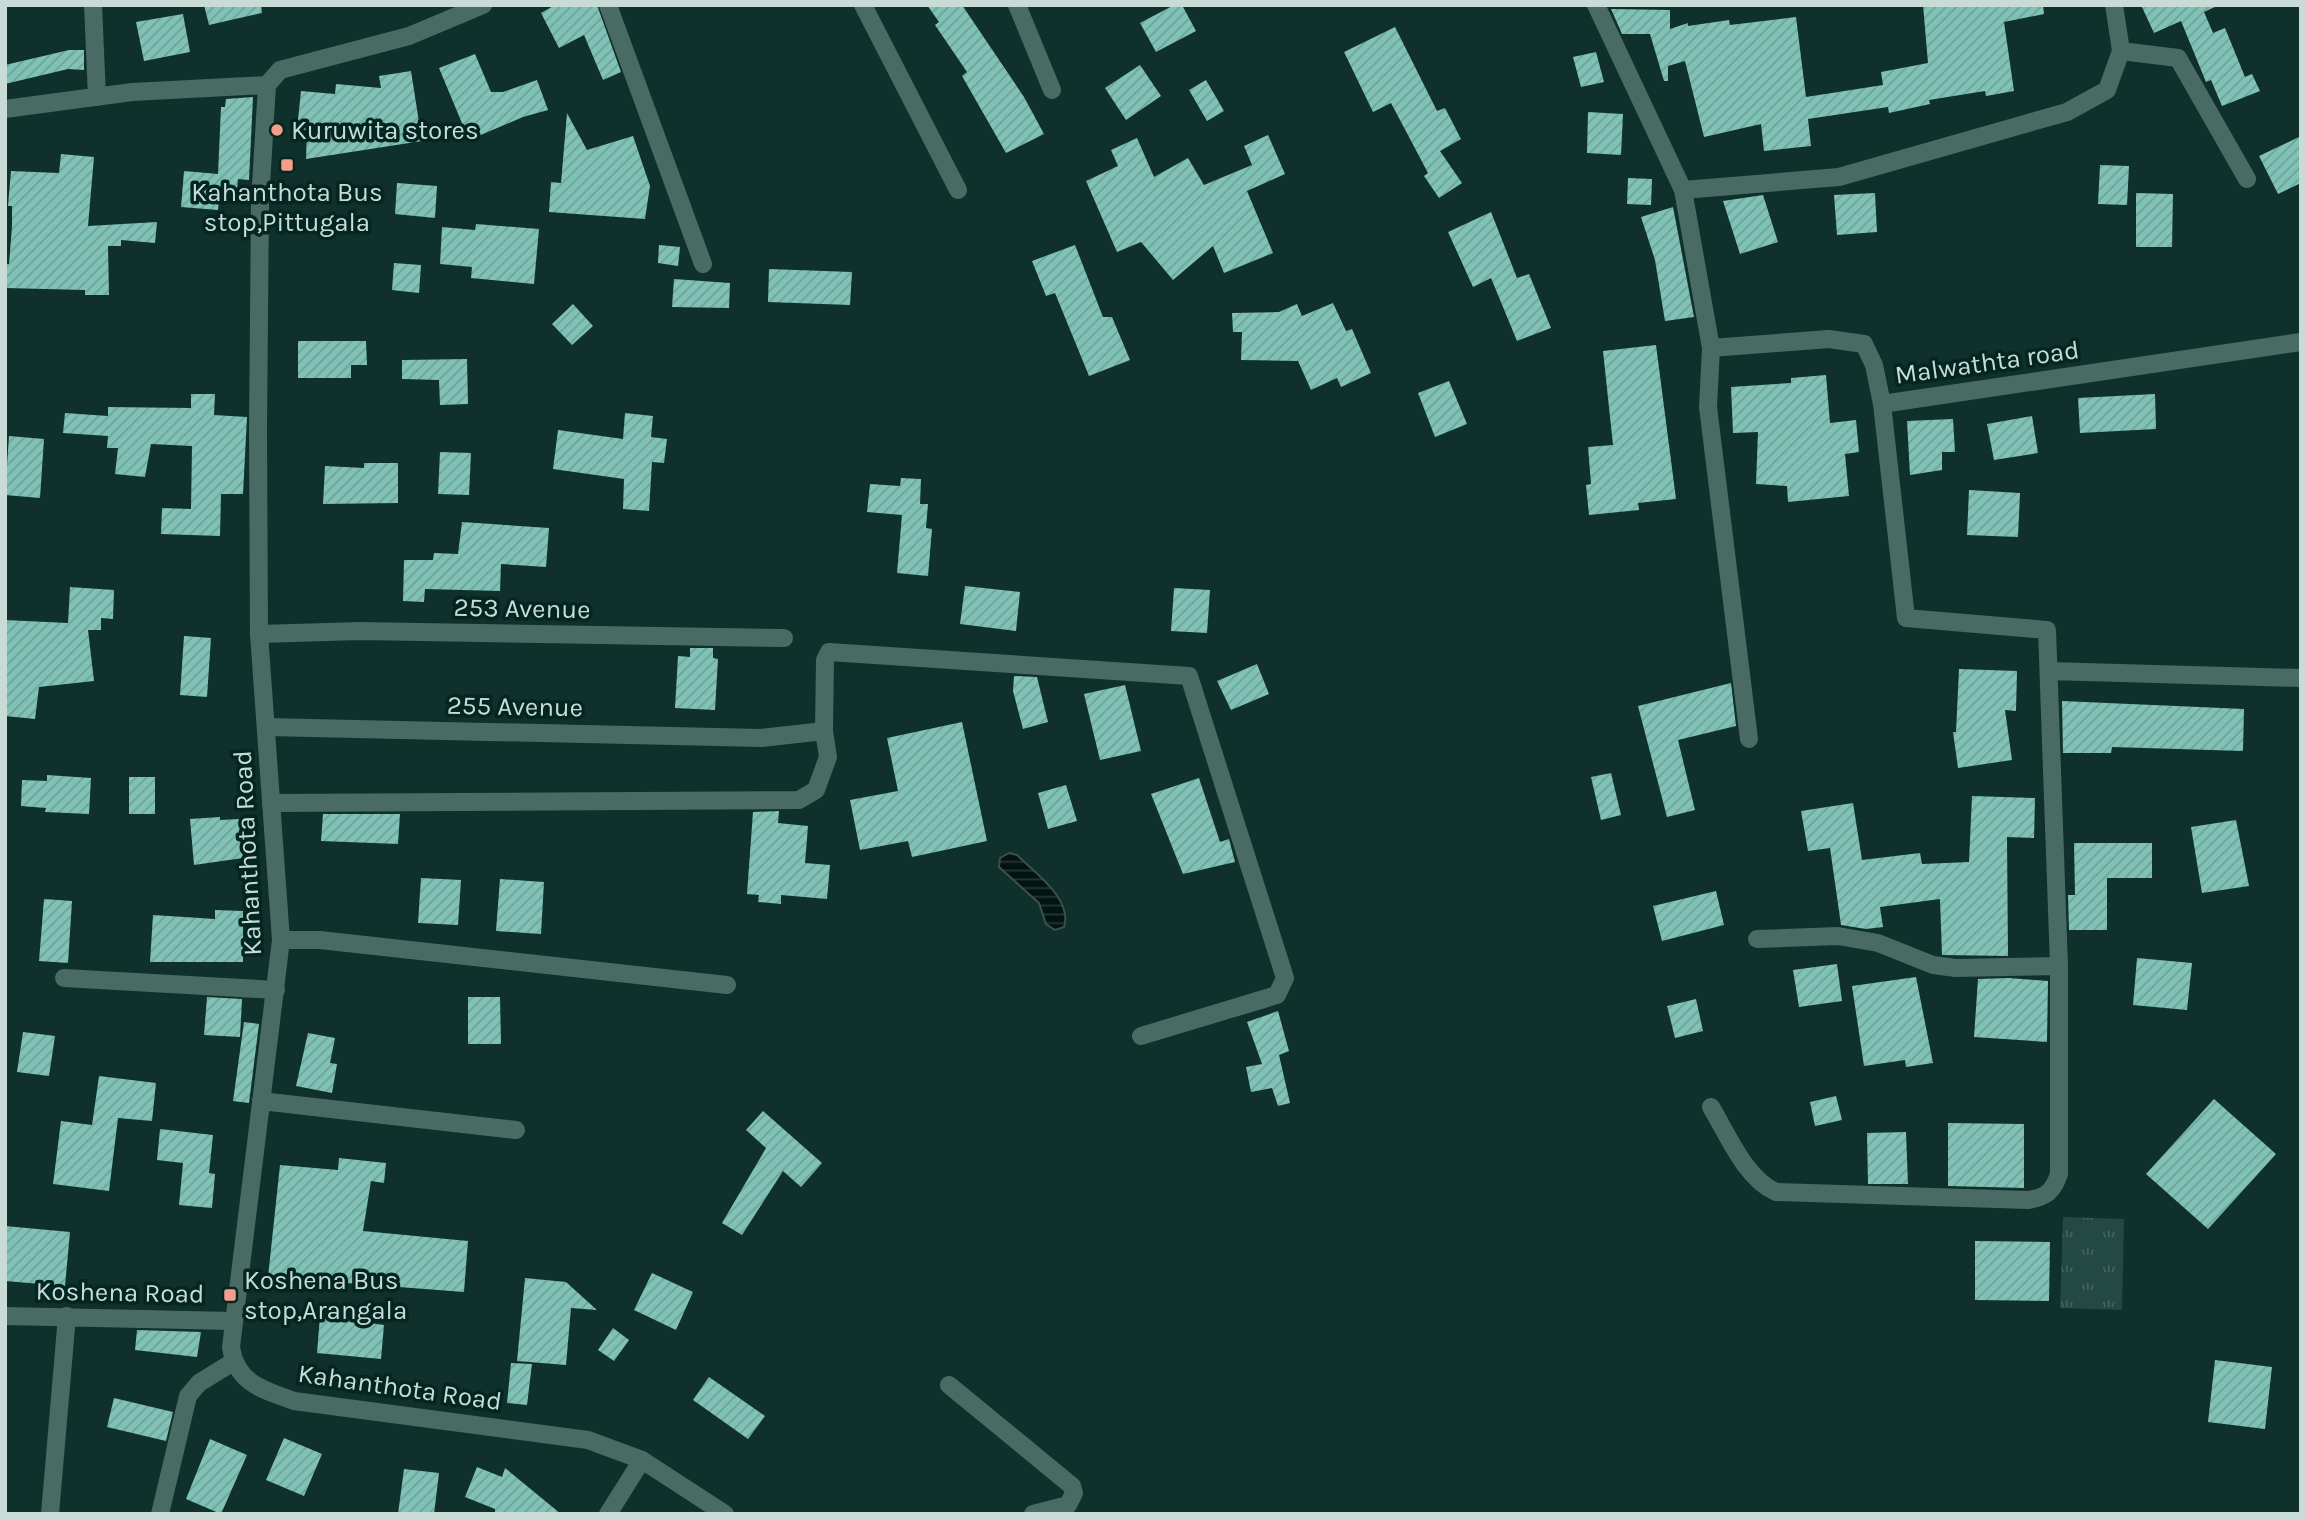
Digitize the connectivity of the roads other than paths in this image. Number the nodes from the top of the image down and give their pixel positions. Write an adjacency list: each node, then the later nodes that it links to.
1 (93, 5): 11 (street)
2 (483, 5): 9 (street)
3 (608, 5): 16 (street)
4 (863, 5): 14 (street)
5 (1017, 5): 10 (street)
6 (1595, 5): 15 (street)
7 (2114, 5): 8 (street)
8 (2121, 51): 13 (street); 15 (street)
9 (267, 85): 11 (street); 20 (street, Kahanthota Road)
10 (1052, 90)
11 (97, 97): 12 (street)
12 (5, 109)
13 (2247, 179)
14 (958, 190)
15 (1683, 190): 18 (street)
16 (703, 264)
17 (2301, 342): 19 (street, Malwathta road)
18 (1711, 348): 19 (street, Malwathta road); 26 (street)
19 (1882, 404): 22 (street)
20 (259, 634): 21 (street, 253 Avenue); 24 (street, Kahanthota Road)
21 (784, 638)
22 (2049, 671): 23 (street); 30 (street)
23 (2301, 678)
24 (267, 727): 25 (street, 255 Avenue); 27 (street, Kahanthota Road)
25 (824, 731): 27 (street); 34 (street)
26 (1749, 739)
27 (271, 803): 29 (street, Kahanthota Road)
28 (1757, 939): 30 (street)
29 (281, 940): 32 (street); 33 (street, Kahanthota Road)
30 (2059, 966): 36 (street)
31 (64, 978): 33 (street)
32 (727, 985)
33 (276, 990): 35 (street, Kahanthota Road)
34 (1141, 1036)
35 (261, 1101): 37 (street); 40 (street, Kahanthota Road)
36 (1711, 1107)
37 (516, 1130)
38 (5, 1316): 39 (street, Koshena Road)
39 (67, 1316): 40 (street, Koshena Road); 45 (street)
40 (233, 1321): 41 (street, Kahanthota Road)
41 (233, 1362): 43 (street, Kahanthota Road); 46 (street)
42 (949, 1385): 48 (street)
43 (642, 1461): 44 (street, Kahanthota Road); 47 (street)
44 (724, 1513)
45 (50, 1514)
46 (160, 1514)
47 (608, 1514)
48 (1033, 1514)

